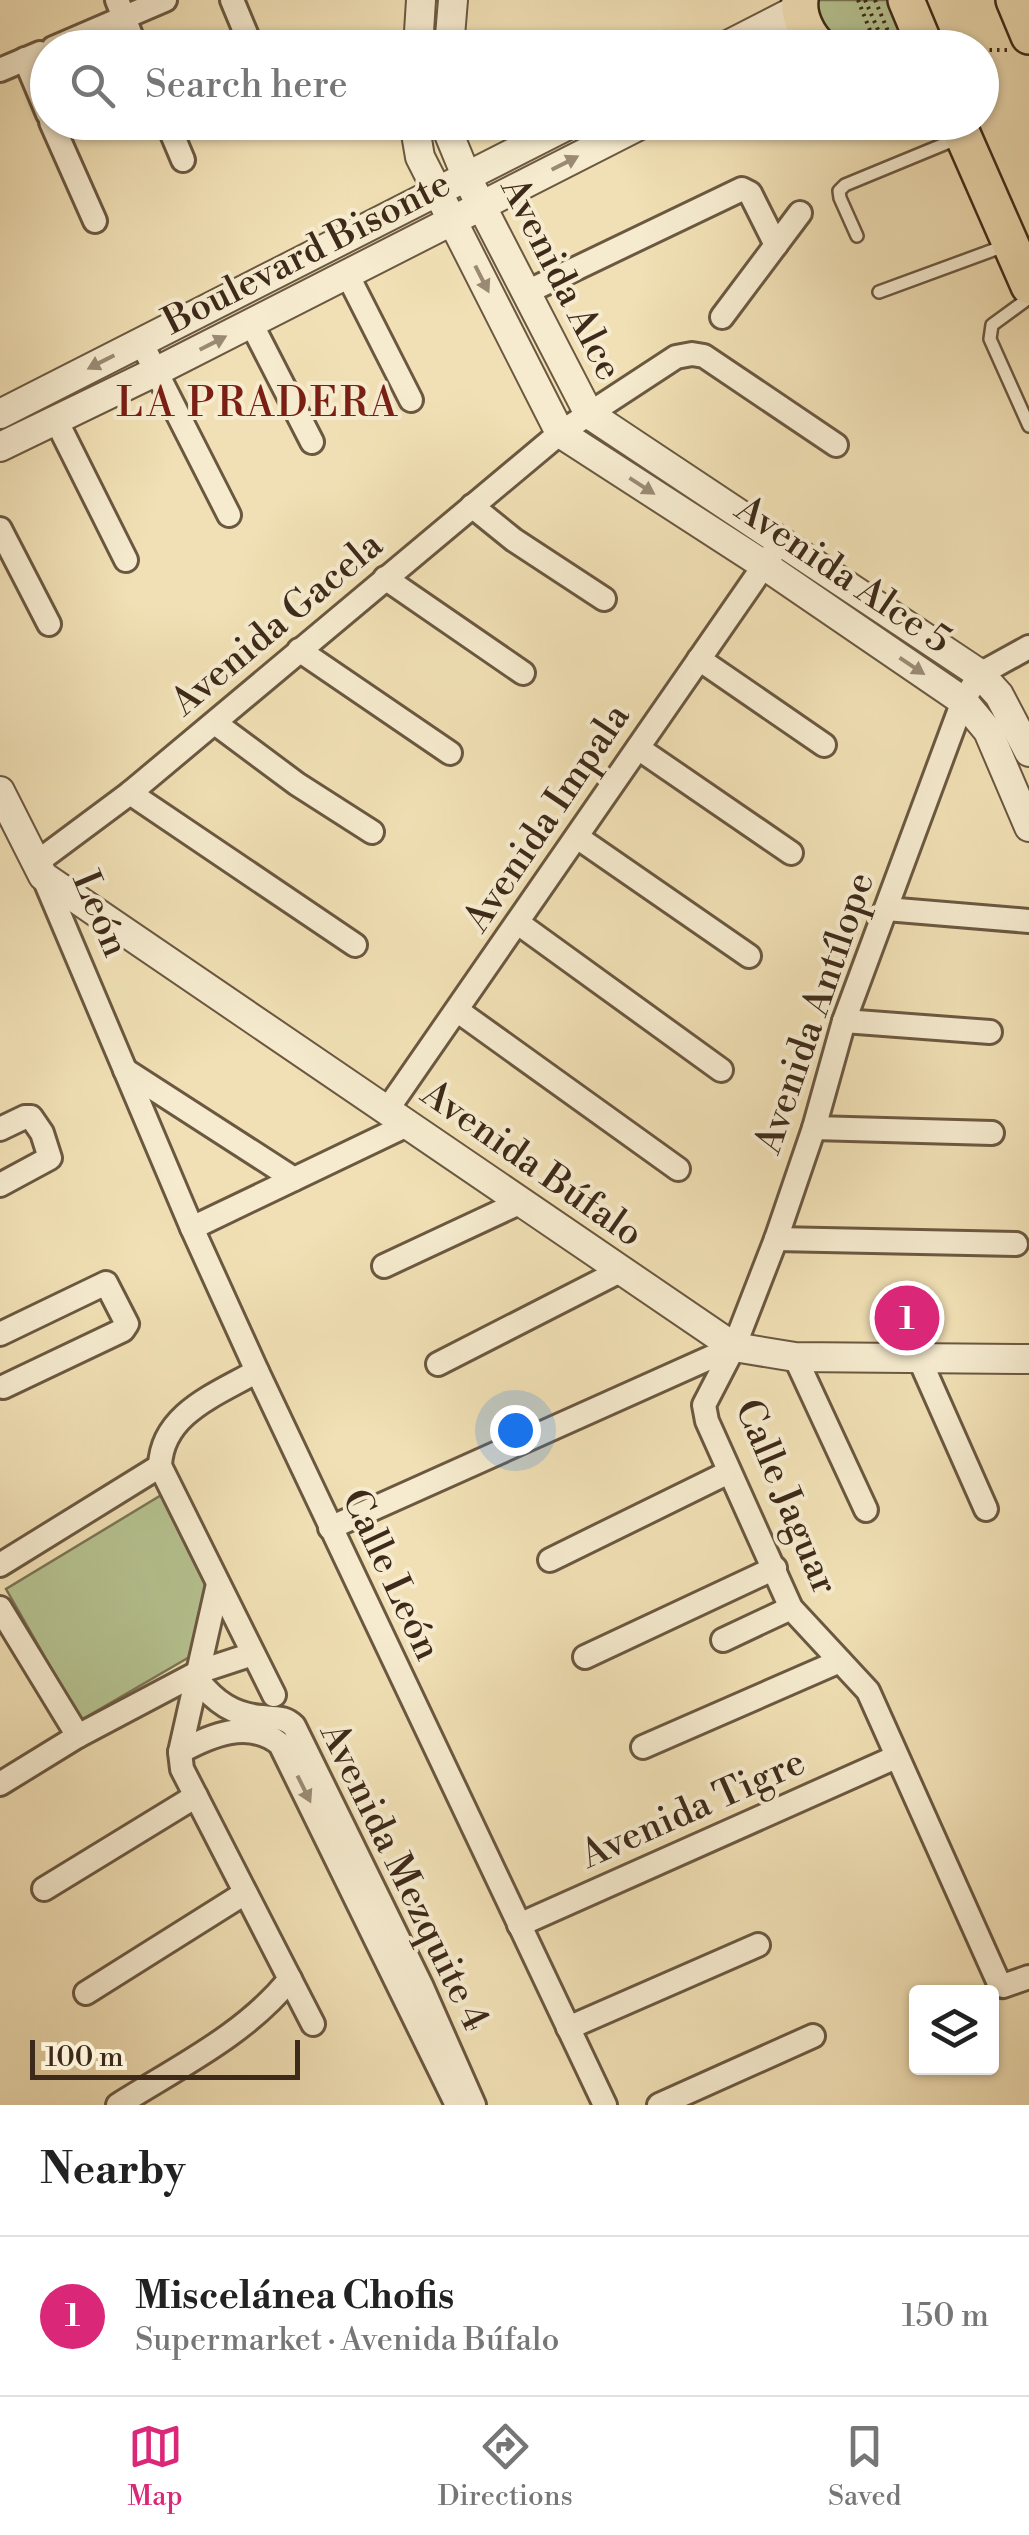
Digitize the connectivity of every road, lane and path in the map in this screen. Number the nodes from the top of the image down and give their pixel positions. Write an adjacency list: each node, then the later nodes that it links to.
1 (165, 0): 10 (street)
2 (232, 0): 12 (street)
3 (421, 0): 13 (street)
4 (453, 0): 14 (street)
5 (858, 0): 15 (path)
6 (865, 0): 16 (path)
7 (875, 0): 17 (path)
8 (906, 0): 18 (highway)
9 (1014, 0): 19 (highway)
10 (121, 9): 11 (street)
11 (84, 30)
12 (244, 30)
13 (419, 30)
14 (450, 30)
15 (870, 30)
16 (878, 30)
17 (888, 30)
18 (918, 30)
19 (1029, 36)
20 (30, 58): 21 (street)
21 (25, 60): 22 (street); 23 (street)
22 (0, 70)
23 (30, 72)
24 (59, 140): 38 (street)
25 (175, 140): 32 (street)
26 (417, 140): 34 (street, Avenida Alce)
27 (451, 140): 33 (street, Avenida Alce)
28 (540, 140): 33 (street, Boulevard Bisonte)
29 (611, 140): 35 (street, Boulevard Bisonte, one-way to 29)
30 (928, 140): 39 (lane)
31 (958, 140): 40 (highway)
32 (183, 160)
33 (467, 178): 34 (street, Boulevard Bisonte); 35 (street, Avenida Alce)
34 (438, 192): 37 (street, Avenida Alce); 49 (street, Boulevard Bisonte)
35 (481, 206): 37 (street, Boulevard Bisonte); 44 (street, Avenida Alce)
36 (800, 213): 41 (street)
37 (453, 220): 42 (street, Boulevard Bisonte); 56 (street, Avenida Alce, one-way to 56)
38 (95, 221)
39 (858, 236)
40 (1010, 243): 43 (highway); 45 (lane)
41 (776, 245): 44 (street); 47 (street)
42 (348, 274): 48 (street, Boulevard Bisonte); 51 (street)
43 (1029, 286)
44 (526, 292): 53 (street, Avenida Alce)
45 (879, 292)
46 (1029, 298): 55 (lane)
47 (722, 317)
48 (251, 324): 50 (street, Boulevard Bisonte, one-way to 48); 57 (street)
49 (141, 342): 50 (street); 52 (street, Boulevard Bisonte, one-way to 52)
50 (157, 372): 54 (street, Boulevard Bisonte); 61 (street)
51 (410, 400)
52 (0, 414)
53 (589, 414): 56 (street, Avenida Gacela); 58 (street, Avenida Gacela); 63 (street, Avenida Alce 5)
54 (56, 420): 59 (street, Boulevard Bisonte); 64 (street)
55 (1029, 426)
56 (560, 434): 60 (street, Avenida Gacela); 65 (street, Avenida Alce 5, one-way to 65)
57 (312, 442)
58 (836, 445)
59 (0, 447)
60 (472, 506): 66 (street, Avenida Gacela); 67 (street)
61 (229, 515)
62 (0, 529): 68 (street)
63 (782, 541): 65 (street, Avenida Impala); 73 (street, Avenida Alce 5)
64 (126, 560)
65 (764, 564): 71 (street, Avenida Impala); 74 (street, Avenida Alce 5, one-way to 74)
66 (385, 578): 70 (street, Avenida Gacela); 72 (street)
67 (604, 599)
68 (49, 624)
69 (1029, 647): 73 (street)
70 (298, 650): 75 (street, Avenida Gacela); 79 (street)
71 (699, 659): 76 (street); 77 (street, Avenida Impala)
72 (523, 672)
73 (980, 674): 74 (street, Avenida Antílope); 78 (street, Avenida Alce 5)
74 (963, 702): 82 (street, Avenida Alce 5); 87 (street, Avenida Antílope)
75 (215, 723): 81 (street, Avenida Gacela); 83 (street)
76 (824, 745)
77 (638, 748): 84 (street, Avenida Impala); 85 (street)
78 (1029, 752)
79 (450, 754)
80 (0, 791): 86 (street, León)
81 (130, 793): 86 (street, Avenida Gacela); 90 (street)
82 (1029, 827)
83 (372, 832)
84 (577, 837): 89 (street, Avenida Impala); 91 (street)
85 (790, 852)
86 (39, 870): 95 (street, León); 97 (street, Avenida Búfalo)
87 (886, 909): 88 (street); 93 (street, Avenida Antílope)
88 (1029, 921)
89 (518, 923): 92 (street, Avenida Impala); 96 (street)
90 (355, 946)
91 (749, 956)
92 (458, 1010): 97 (street, Avenida Impala); 101 (street)
93 (844, 1021): 94 (street); 98 (street, Avenida Antílope)
94 (990, 1032)
95 (126, 1070): 102 (street); 105 (street, Calle León)
96 (721, 1070)
97 (397, 1117): 102 (street); 104 (street, Avenida Búfalo)
98 (814, 1128): 100 (street); 106 (street, Avenida Antílope)
99 (0, 1129): 103 (street)
100 (992, 1133)
101 (678, 1168)
102 (294, 1179): 105 (street)
103 (0, 1185)
104 (518, 1203): 108 (street); 109 (street, Avenida Búfalo)
105 (192, 1228): 116 (street, Calle León)
106 (776, 1238): 107 (street); 111 (street, Avenida Antílope)
107 (1016, 1244)
108 (384, 1266)
109 (620, 1271): 111 (street, Avenida Búfalo); 115 (street)
110 (0, 1334): 117 (street)
111 (734, 1347): 112 (street, Avenida Búfalo); 119 (street, Calle Jaguar); 122 (street)
112 (795, 1357): 113 (street, Avenida Búfalo); 121 (street)
113 (919, 1358): 114 (street, Avenida Búfalo); 120 (street)
114 (1029, 1359)
115 (438, 1364)
116 (258, 1370): 118 (street); 122 (street, Calle León)
117 (3, 1387)
118 (160, 1466): 124 (street); 126 (street, Avenida Mezquite 4)
119 (730, 1472): 123 (street); 125 (street, Calle Jaguar)
120 (986, 1508)
121 (866, 1510)
122 (330, 1528): 144 (street, Calle León)
123 (550, 1560)
124 (0, 1565)
125 (776, 1568): 128 (street, Calle Jaguar); 131 (street)
126 (218, 1584): 130 (street, Avenida Mezquite 4); 133 (street)
127 (0, 1608): 136 (street)
128 (792, 1608): 129 (street); 132 (street, Calle Jaguar)
129 (722, 1640)
130 (253, 1654): 133 (street); 134 (street, Avenida Mezquite 4)
131 (585, 1657)
132 (840, 1661): 137 (street); 139 (street, Calle Jaguar)
133 (199, 1675): 135 (street, Avenida Mezquite 4); 136 (street); 138 (street)
134 (274, 1695)
135 (259, 1725): 138 (street, Avenida Mezquite 4); 148 (street, Avenida Mezquite 4)
136 (78, 1736): 140 (street)
137 (643, 1746)
138 (180, 1752): 141 (street)
139 (896, 1757): 144 (street, Avenida Tigre); 146 (street, Calle Jaguar)
140 (0, 1784)
141 (196, 1796): 142 (street); 143 (street)
142 (44, 1889)
143 (244, 1893): 147 (street); 149 (street)
144 (519, 1924): 151 (street, Calle León)
145 (758, 1945): 151 (street)
146 (1029, 1976)
147 (290, 1980): 150 (street); 153 (street)
148 (413, 1989): 154 (street, Avenida Mezquite 4); 155 (street, Avenida Mezquite 4)
149 (86, 1993)
150 (313, 2024)
151 (568, 2028): 156 (street, Calle León)
152 (813, 2036): 157 (street)
153 (118, 2105)
154 (458, 2105)
155 (474, 2105)
156 (605, 2105)
157 (659, 2105)

